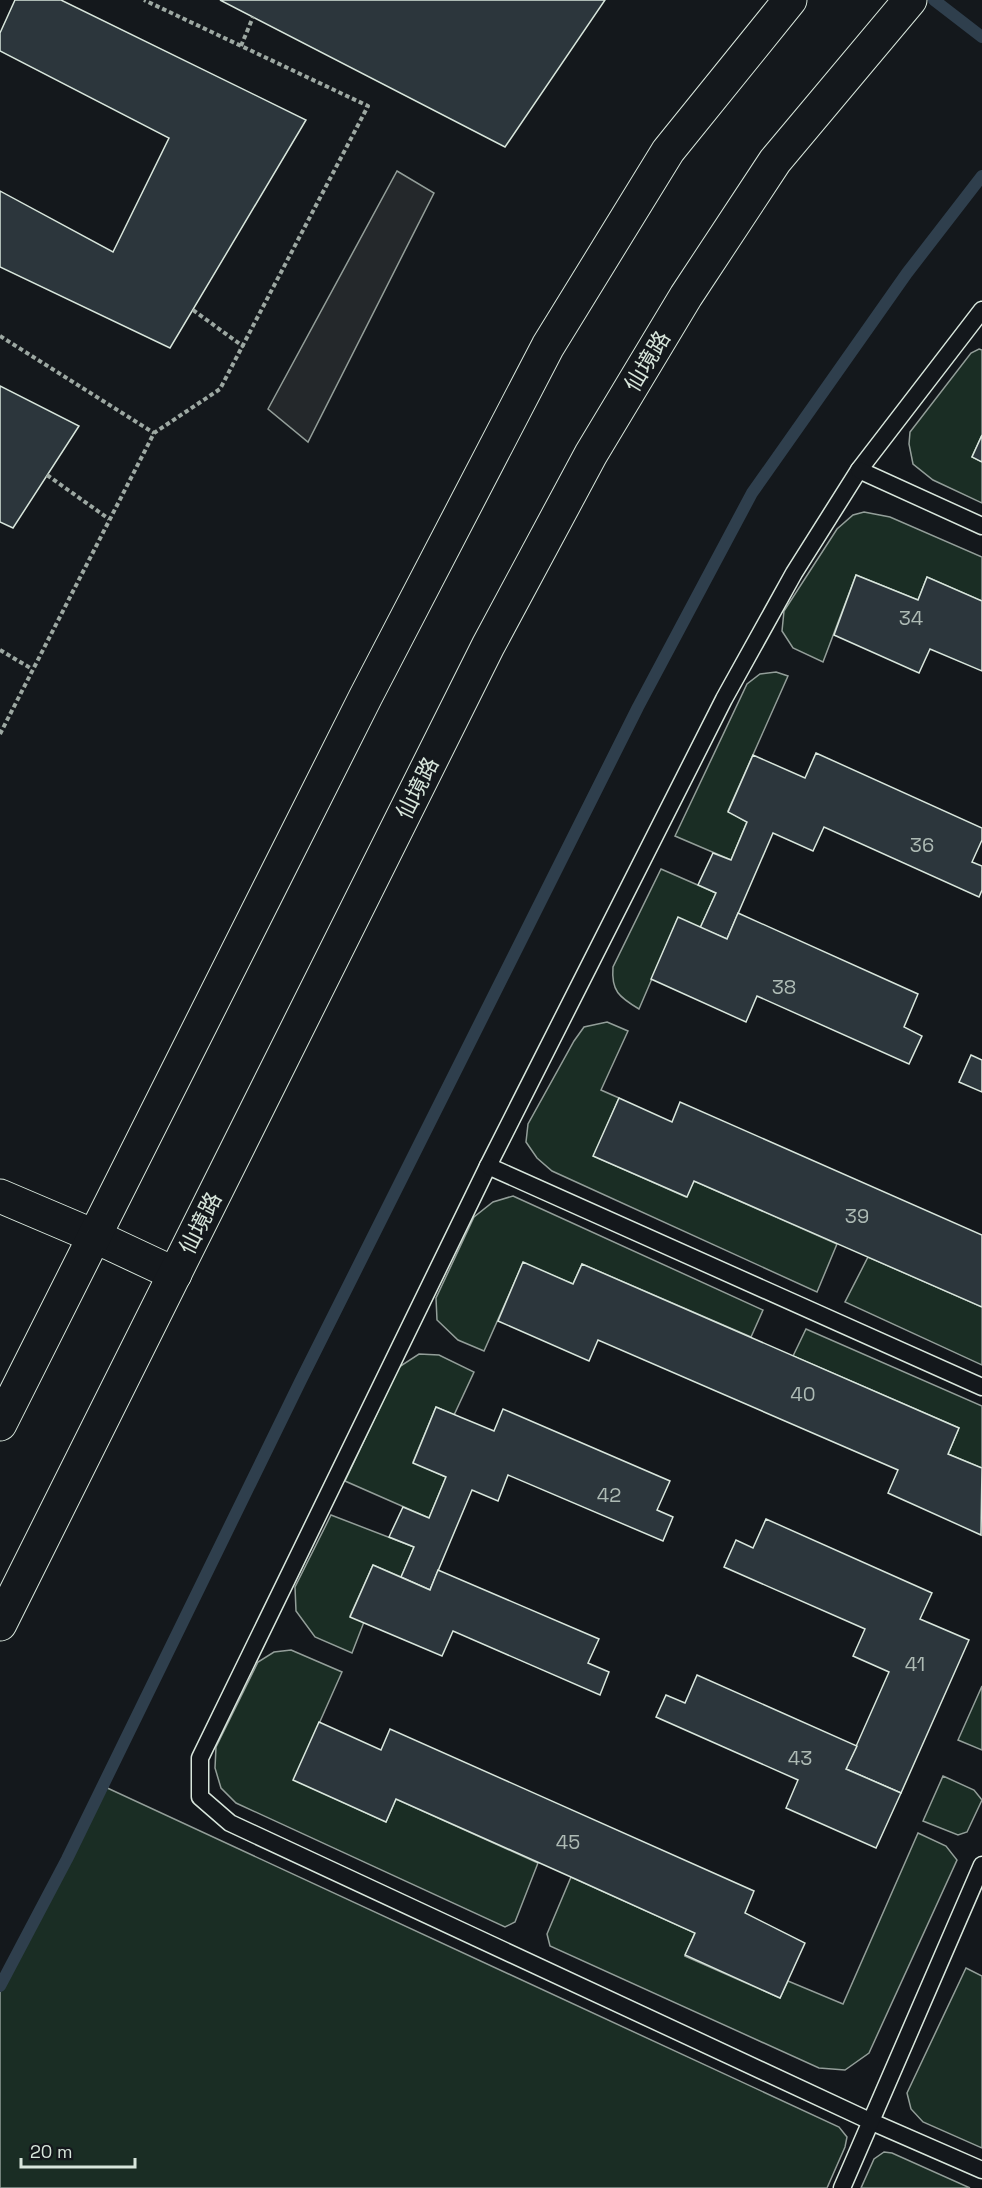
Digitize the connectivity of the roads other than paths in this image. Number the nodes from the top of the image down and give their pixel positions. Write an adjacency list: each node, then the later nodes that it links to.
1 (790, 0): 8 (main road)
2 (910, 0): 9 (main road, 仙境路)
3 (982, 310): 4 (lane)
4 (859, 470): 5 (lane); 6 (lane)
5 (982, 525)
6 (488, 1166): 10 (lane); 14 (lane)
7 (0, 1196): 8 (main road)
8 (94, 1236): 9 (main road); 11 (main road)
9 (175, 1274): 12 (main road, 仙境路)
10 (982, 1387)
11 (0, 1424)
12 (0, 1624)
13 (982, 1865): 14 (lane)
14 (872, 2122): 15 (lane); 16 (lane)
15 (982, 2170)
16 (842, 2188)

